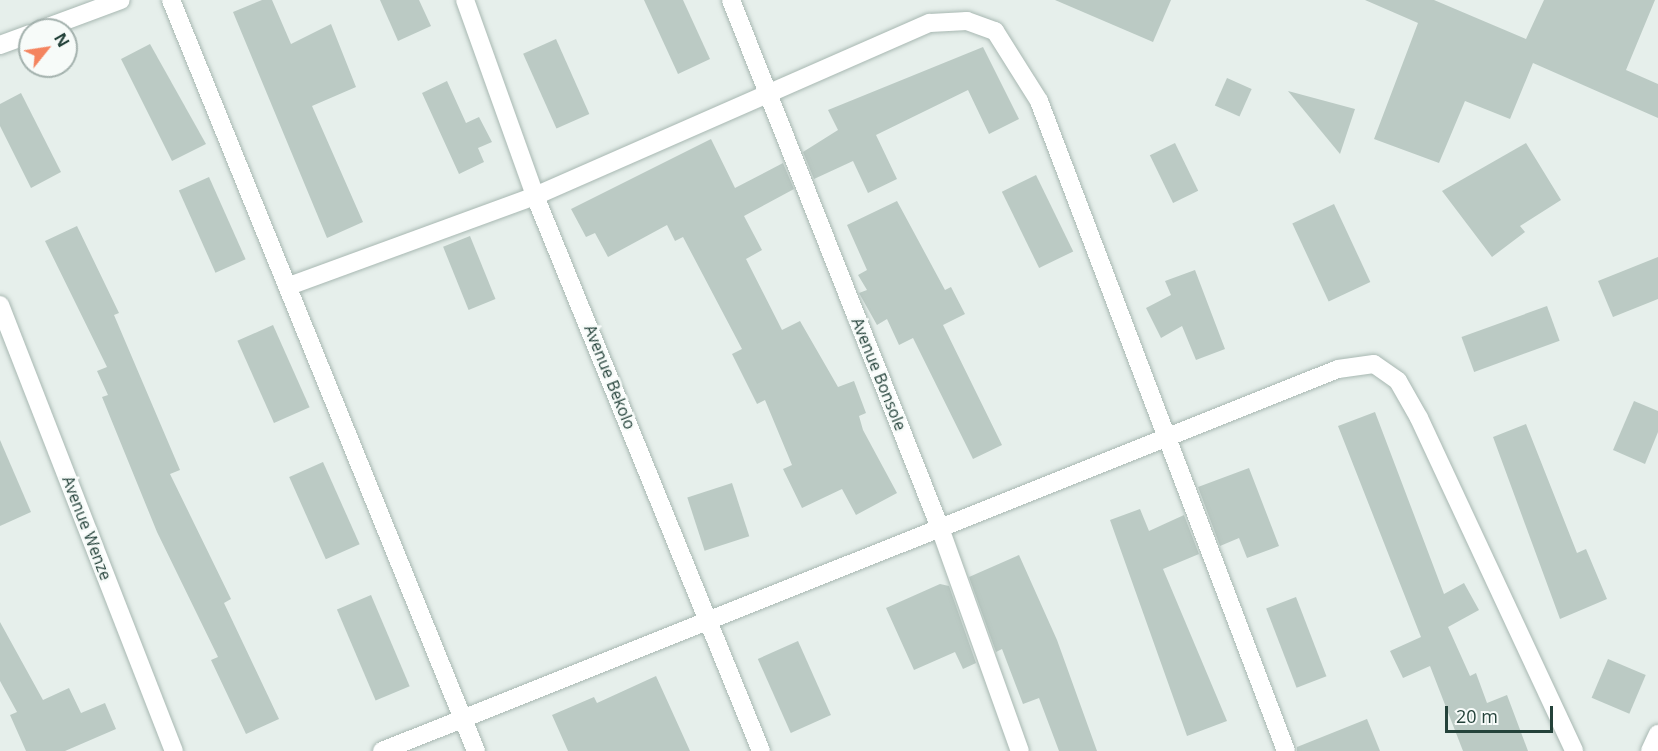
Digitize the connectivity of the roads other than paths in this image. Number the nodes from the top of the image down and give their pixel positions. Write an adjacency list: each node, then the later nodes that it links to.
1 (122, 0): 5 (street)
2 (171, 0): 10 (street)
3 (465, 0): 9 (street, Avenue Bekolo)
4 (731, 0): 8 (street, Avenue Bonsole)
5 (73, 18)
6 (18, 38): 7 (street)
7 (0, 45)
8 (767, 92): 9 (street); 12 (street); 13 (street, Avenue Bonsole)
9 (535, 196): 10 (street); 14 (street, Avenue Bekolo)
10 (289, 286): 15 (street)
11 (0, 305): 17 (street, Avenue Wenze)
12 (1169, 441): 13 (street); 22 (street); 23 (street)
13 (940, 528): 14 (street); 21 (street, Avenue Bonsole)
14 (710, 619): 15 (street); 20 (street, Avenue Bekolo)
15 (464, 720): 18 (street); 19 (street)
16 (1658, 734): 24 (street)
17 (174, 751)
18 (382, 751)
19 (476, 751)
20 (761, 751)
21 (1020, 751)
22 (1286, 751)
23 (1574, 751)
24 (1650, 751)

